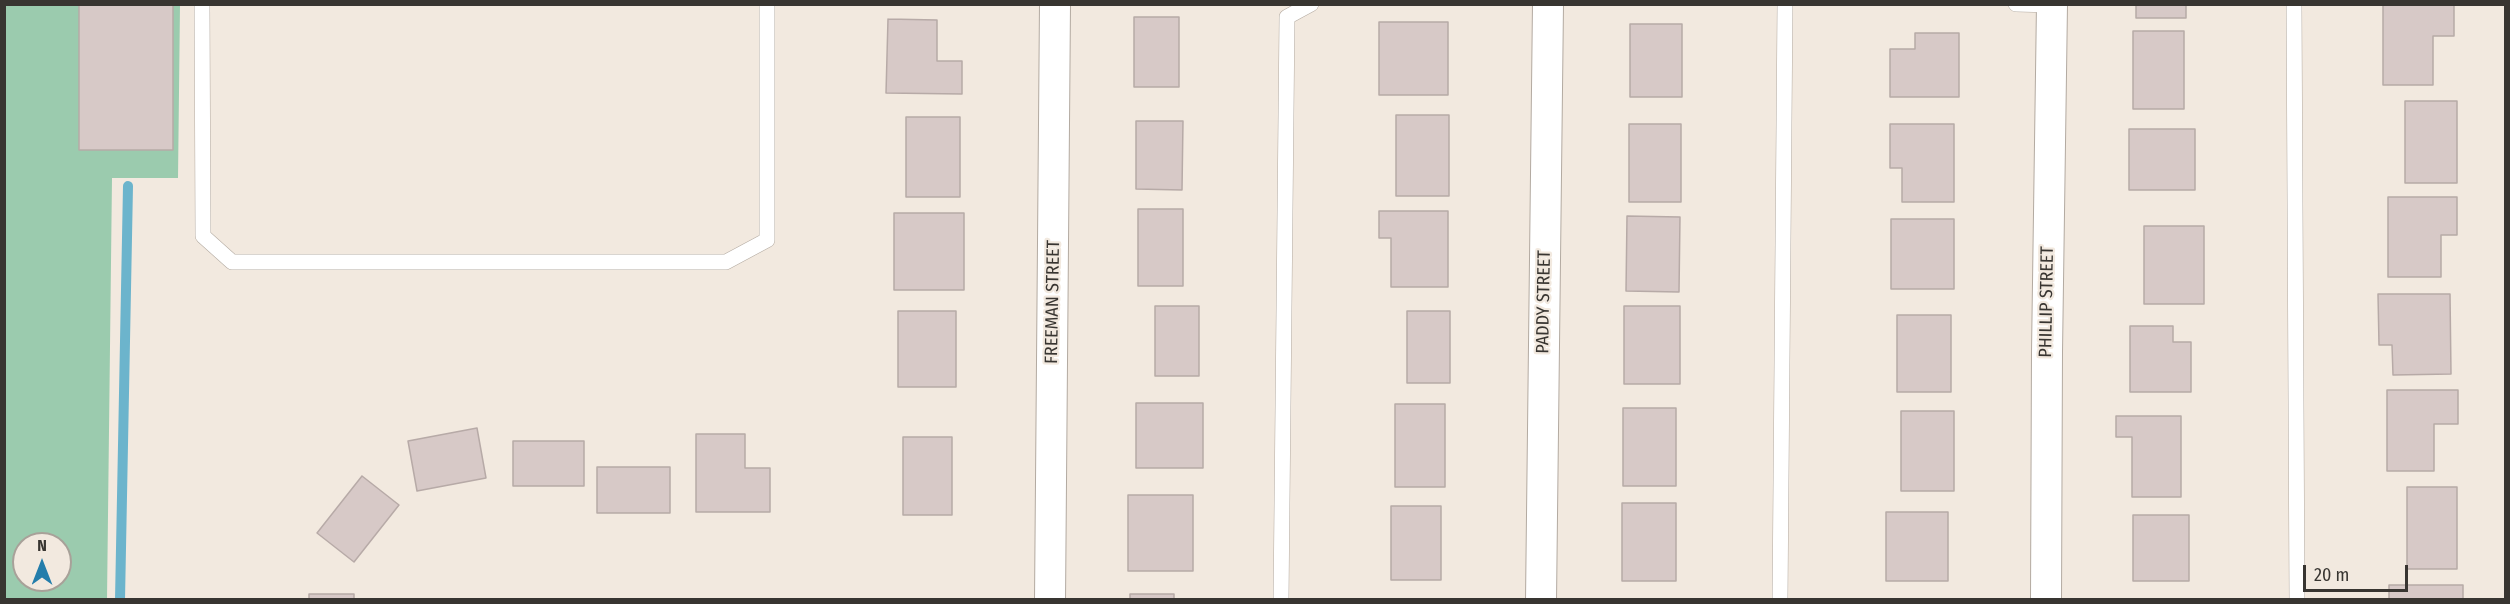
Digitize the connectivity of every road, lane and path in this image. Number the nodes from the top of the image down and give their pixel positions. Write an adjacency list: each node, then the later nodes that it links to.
1 (202, 4): 2 (lane)
2 (767, 4)
3 (1055, 4): 10 (street, FREEMAN STREET)
4 (1311, 4): 11 (lane)
5 (1548, 4): 12 (street, PADDY STREET)
6 (1785, 4): 13 (lane)
7 (2016, 4): 9 (lane)
8 (2294, 4): 15 (lane)
9 (2052, 5): 14 (street, PHILLIP STREET)
10 (1050, 600)
11 (1281, 600)
12 (1540, 600)
13 (1780, 600)
14 (2046, 600)
15 (2296, 600)

